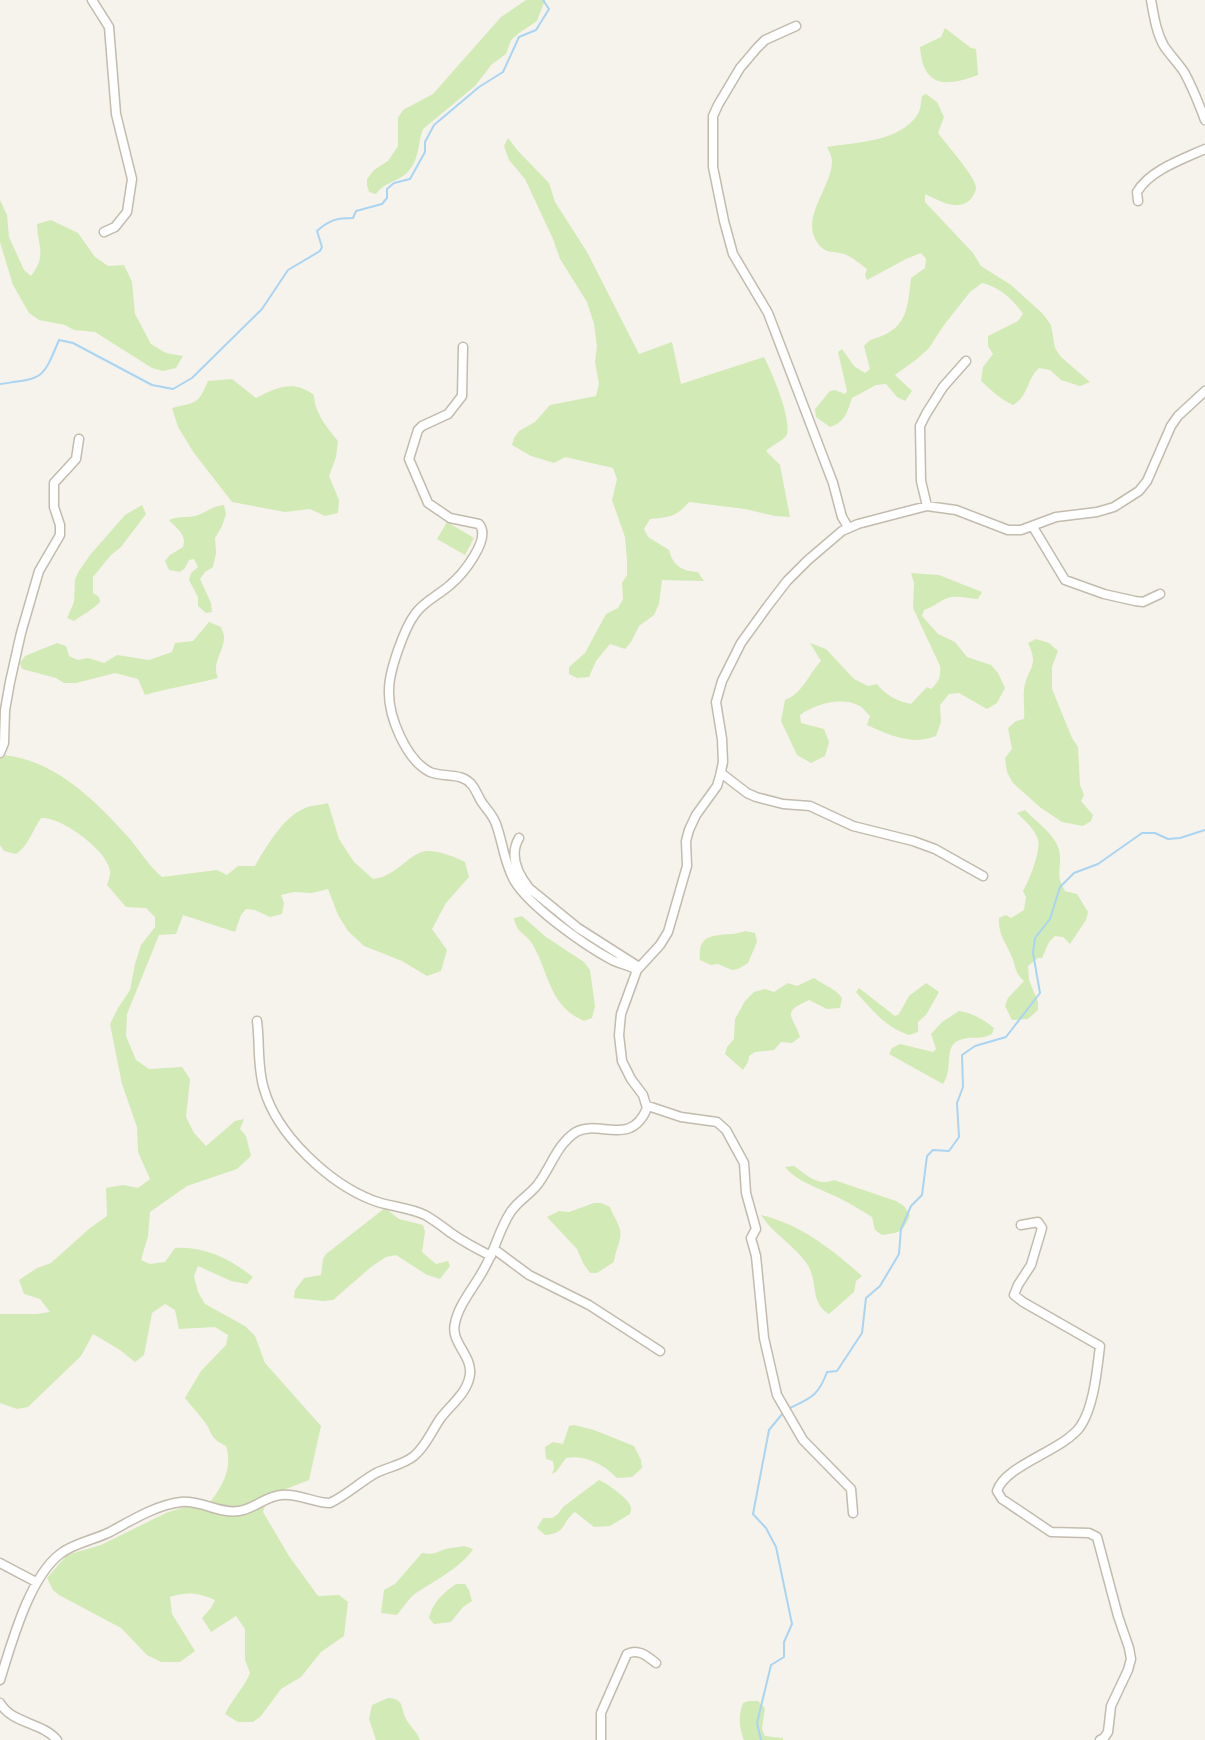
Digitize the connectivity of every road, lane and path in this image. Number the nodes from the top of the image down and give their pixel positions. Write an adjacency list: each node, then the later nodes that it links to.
1 (92, 0): 7 (street)
2 (1151, 0): 4 (street)
3 (796, 26): 13 (street)
4 (1205, 120)
5 (1205, 148): 6 (street)
6 (1138, 201)
7 (104, 232)
8 (463, 347): 20 (street)
9 (966, 361): 12 (street)
10 (1205, 391): 14 (street)
11 (79, 439): 16 (street)
12 (927, 506): 13 (street); 14 (street)
13 (848, 527): 17 (street)
14 (1033, 527): 15 (street)
15 (1160, 594)
16 (0, 753)
17 (721, 773): 19 (street); 20 (street)
18 (519, 838): 20 (street)
19 (983, 876)
20 (638, 968): 22 (street)
21 (257, 1021): 24 (street)
22 (648, 1106): 24 (street); 26 (street)
23 (1021, 1225): 34 (street)
24 (492, 1252): 25 (street); 28 (street)
25 (660, 1351)
26 (853, 1513)
27 (0, 1563): 28 (street)
28 (36, 1582): 30 (street)
29 (656, 1663): 33 (street)
30 (0, 1680)
31 (0, 1703): 32 (street)
32 (57, 1740)
33 (601, 1740)
34 (1100, 1740)

